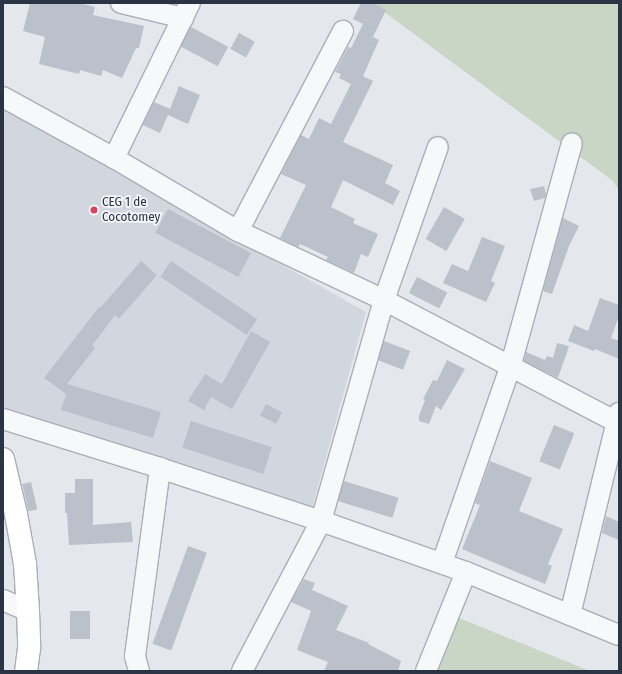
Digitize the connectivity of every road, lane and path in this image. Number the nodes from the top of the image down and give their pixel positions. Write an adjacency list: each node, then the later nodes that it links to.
1 (121, 3): 2 (street)
2 (187, 11): 7 (street)
3 (343, 31): 8 (street)
4 (3, 97): 7 (street)
5 (572, 143): 10 (street)
6 (438, 147): 9 (street)
7 (114, 158): 8 (street)
8 (238, 231): 9 (street)
9 (384, 300): 10 (street); 15 (street)
10 (510, 368): 11 (street); 16 (street)
11 (617, 417): 20 (street)
12 (3, 418): 14 (street)
13 (3, 459): 19 (main road)
14 (160, 468): 15 (street); 23 (street)
15 (321, 521): 16 (street); 24 (street)
16 (442, 563): 17 (street)
17 (466, 572): 20 (street); 25 (street)
18 (3, 600): 19 (street)
19 (28, 611): 22 (main road)
20 (570, 615): 21 (street)
21 (619, 635)
22 (26, 671)
23 (139, 671)
24 (242, 671)
25 (426, 671)

